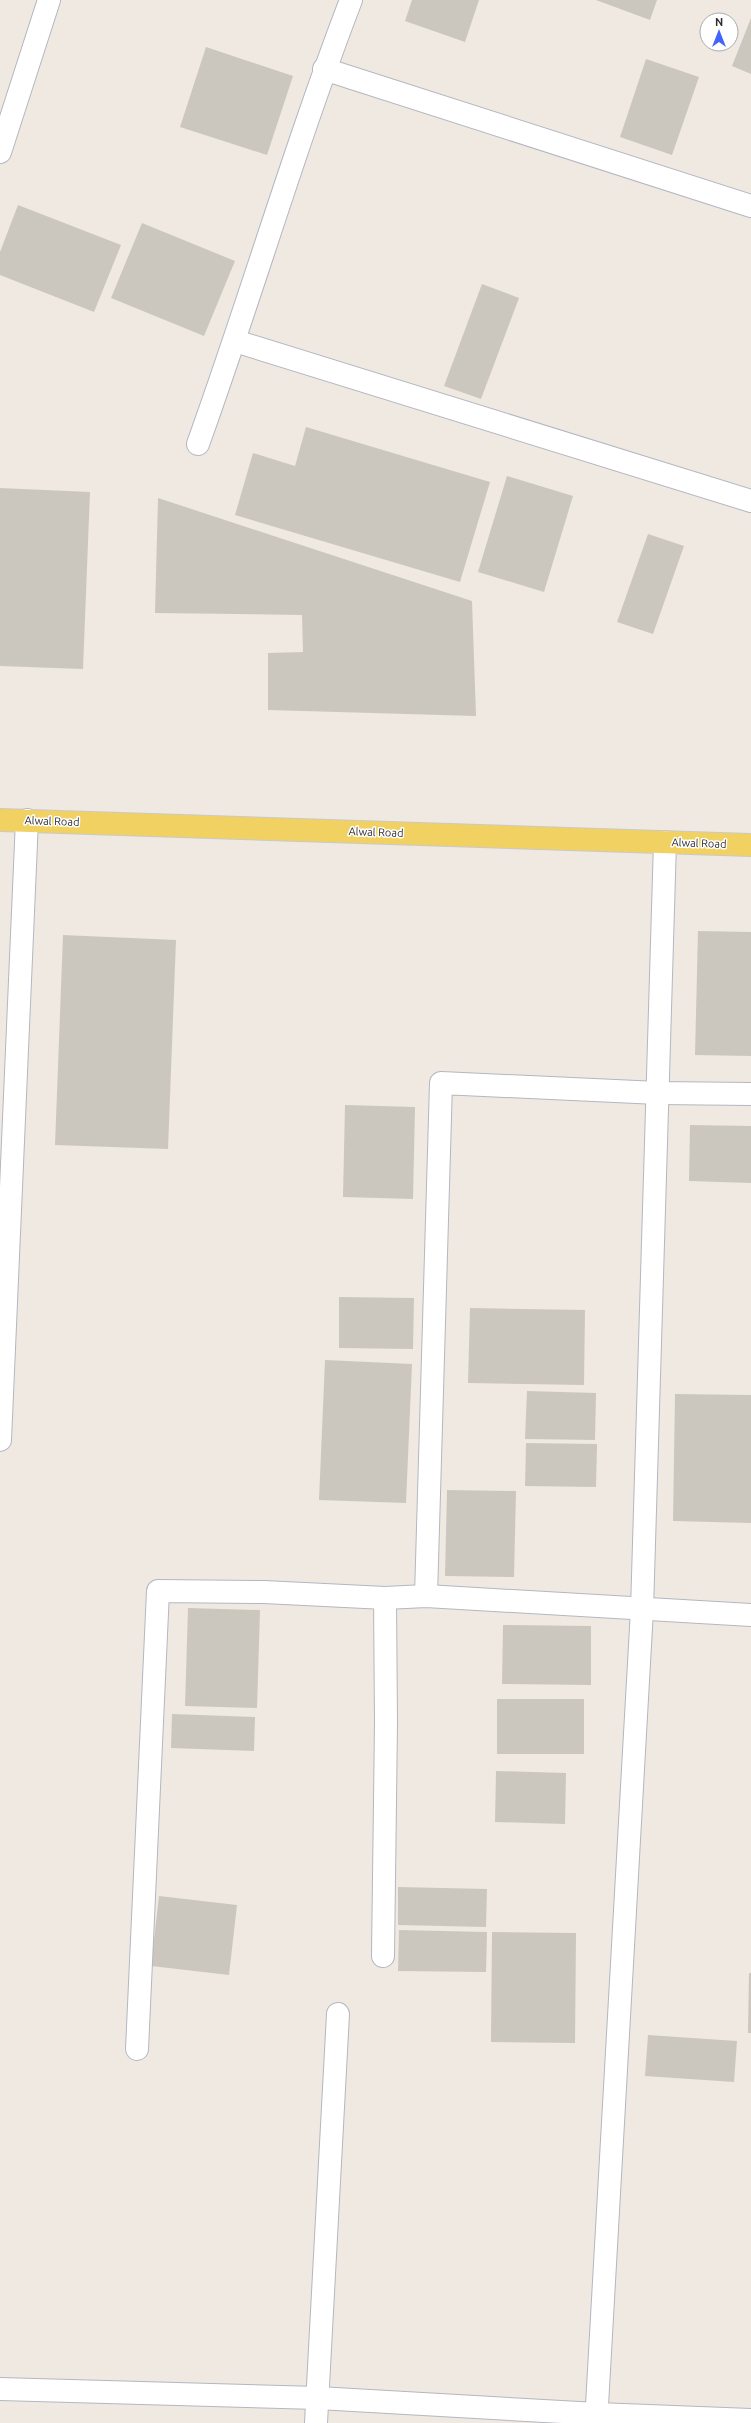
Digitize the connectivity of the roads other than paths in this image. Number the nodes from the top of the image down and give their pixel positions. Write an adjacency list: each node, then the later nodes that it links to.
1 (49, 0): 4 (street)
2 (351, 0): 3 (street)
3 (324, 69): 5 (street); 6 (street)
4 (0, 152)
5 (751, 206)
6 (235, 341): 7 (street); 8 (street)
7 (198, 444)
8 (751, 501)
9 (0, 820): 10 (main road, Alwal Road)
10 (27, 820): 11 (main road, Alwal Road); 15 (street)
11 (665, 842): 12 (main road, Alwal Road); 13 (street)
12 (751, 845)
13 (658, 1093): 14 (street); 16 (street); 18 (street)
14 (751, 1094)
15 (0, 1440)
16 (426, 1596): 17 (street); 18 (street)
17 (385, 1598): 20 (street); 22 (street)
18 (642, 1610): 19 (street); 25 (street)
19 (751, 1615)
20 (383, 1956)
21 (338, 2014): 24 (street)
22 (137, 2049)
23 (0, 2389): 24 (street)
24 (318, 2398): 25 (street); 27 (street)
25 (597, 2419): 26 (street)
26 (751, 2420)
27 (316, 2423)

